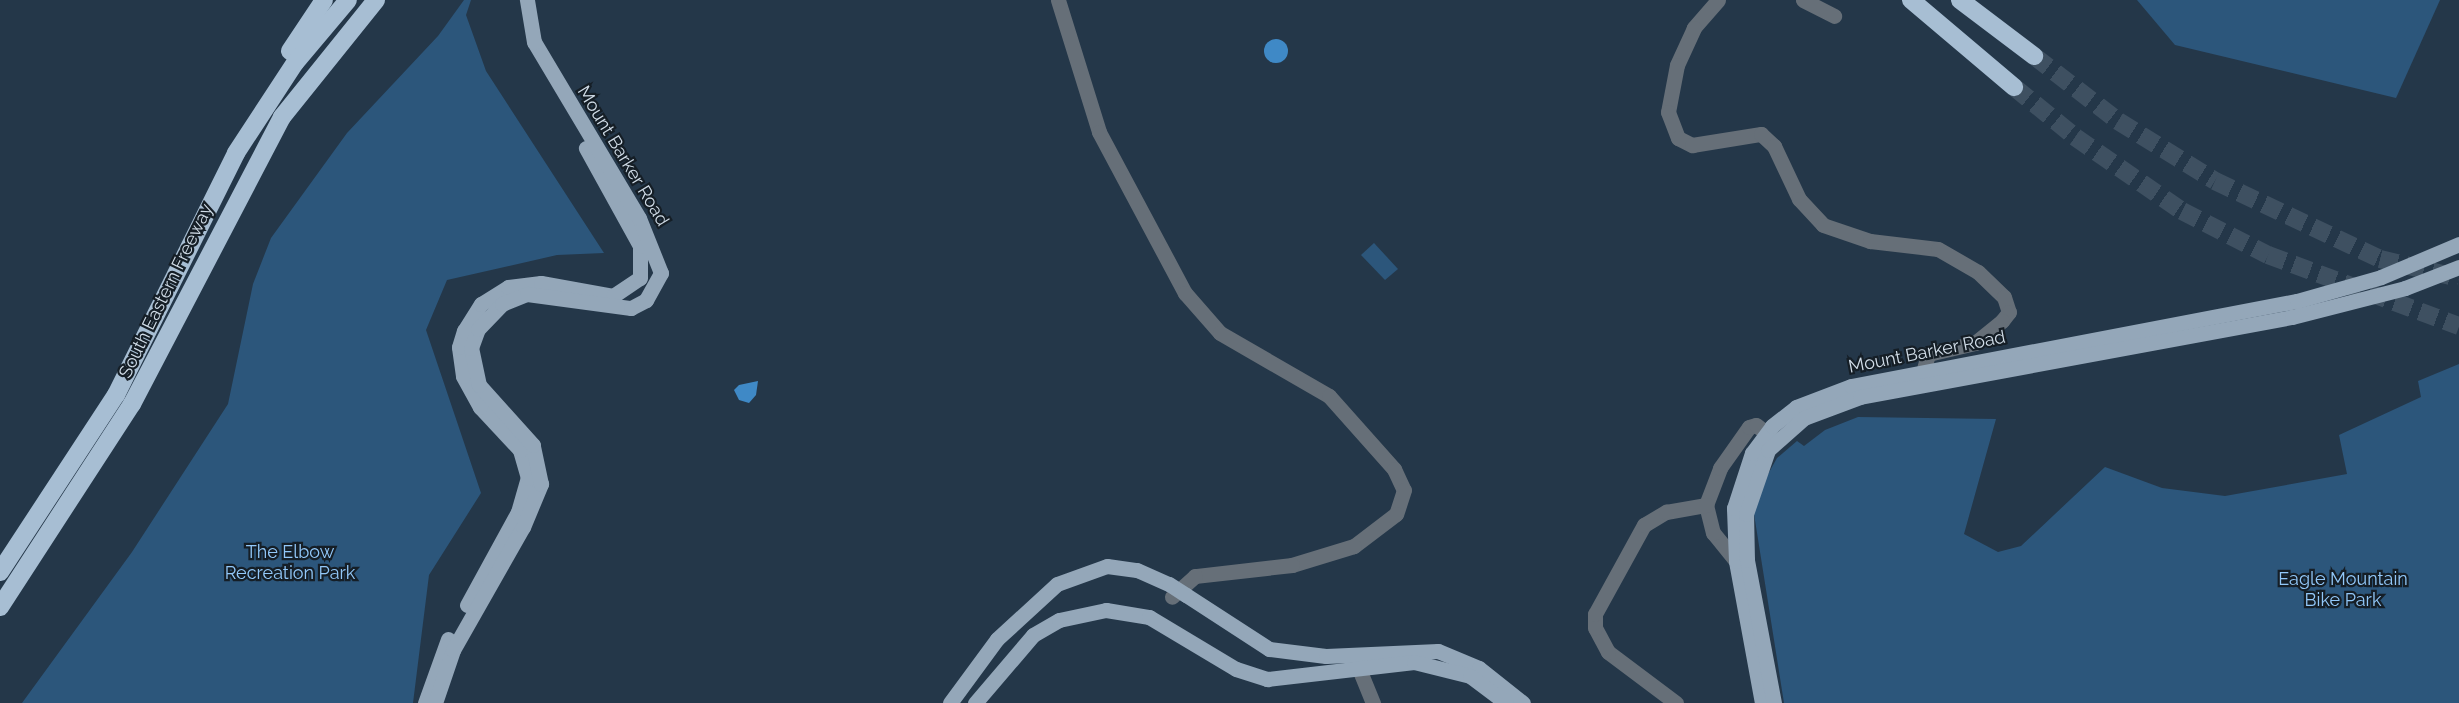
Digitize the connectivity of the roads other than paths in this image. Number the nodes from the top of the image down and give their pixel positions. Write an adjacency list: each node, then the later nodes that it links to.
1 (324, 0): 14 (highway)
2 (348, 0): 14 (highway, South Eastern Freeway)
3 (376, 0): 27 (highway, South Eastern Freeway)
4 (522, 0): 29 (main road, Mount Barker Road)
5 (527, 0): 30 (main road, Mount Barker Road)
6 (1058, 0): 26 (street)
7 (1718, 0): 19 (street)
8 (1803, 0): 11 (street)
9 (1911, 0): 13 (highway)
10 (1960, 0): 12 (highway)
11 (1834, 16)
12 (2034, 56)
13 (2014, 87)
14 (236, 153): 21 (highway, South Eastern Freeway)
15 (2459, 244): 17 (main road, Mount Barker Road)
16 (2459, 267): 18 (main road, Mount Barker Road)
17 (2381, 277): 18 (main road); 19 (main road, Mount Barker Road)
18 (2387, 293): 19 (main road, Mount Barker Road)
19 (1920, 380): 20 (main road, Mount Barker Road)
20 (1770, 436): 22 (street); 24 (main road); 38 (main road)
21 (88, 441): 23 (highway); 25 (highway, South Eastern Freeway)
22 (1706, 505): 24 (street); 36 (street)
23 (0, 554)
24 (1736, 561): 37 (main road)
25 (0, 572)
26 (1176, 592): 28 (main road); 31 (main road)
27 (0, 607)
28 (1356, 661): 32 (main road); 33 (street); 34 (main road); 35 (main road)
29 (424, 703)
30 (435, 703)
31 (950, 703)
32 (975, 703)
33 (1372, 703)
34 (1506, 703)
35 (1523, 703)
36 (1676, 703)
37 (1762, 703)
38 (1774, 703)

